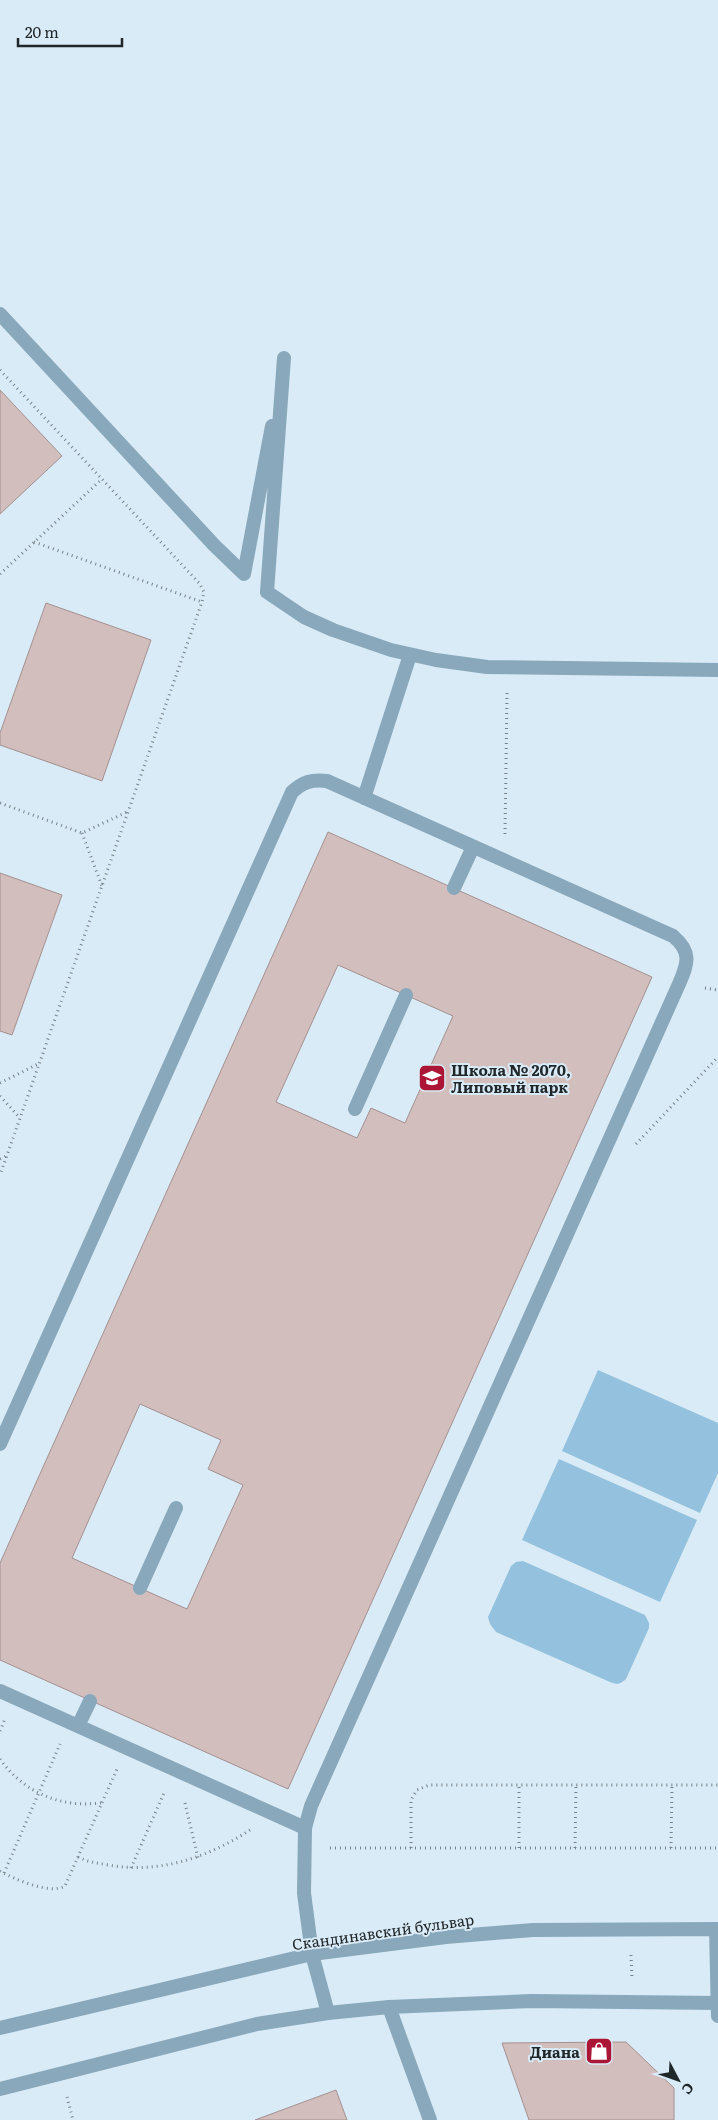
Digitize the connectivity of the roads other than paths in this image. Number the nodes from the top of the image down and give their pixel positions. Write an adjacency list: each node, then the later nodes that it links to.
1 (0, 314): 2 (street)
2 (410, 655): 3 (street); 4 (street)
3 (718, 670)
4 (364, 798): 5 (street); 9 (street)
5 (473, 847): 6 (street); 15 (street)
6 (454, 888)
7 (406, 995): 8 (street)
8 (355, 1109)
9 (0, 1444)
10 (176, 1508): 11 (street)
11 (140, 1588)
12 (0, 1692): 14 (street)
13 (90, 1701): 14 (street)
14 (74, 1724): 15 (street)
15 (305, 1828): 17 (street)
16 (717, 1929): 17 (street, Скандинавский бульвар); 18 (street)
17 (312, 1954): 20 (street); 22 (street, Скандинавский бульвар)
18 (718, 2003): 19 (street); 21 (street)
19 (389, 2007): 20 (street); 24 (street)
20 (328, 2013): 23 (street)
21 (718, 2016)
22 (0, 2028)
23 (0, 2089)
24 (430, 2120)

